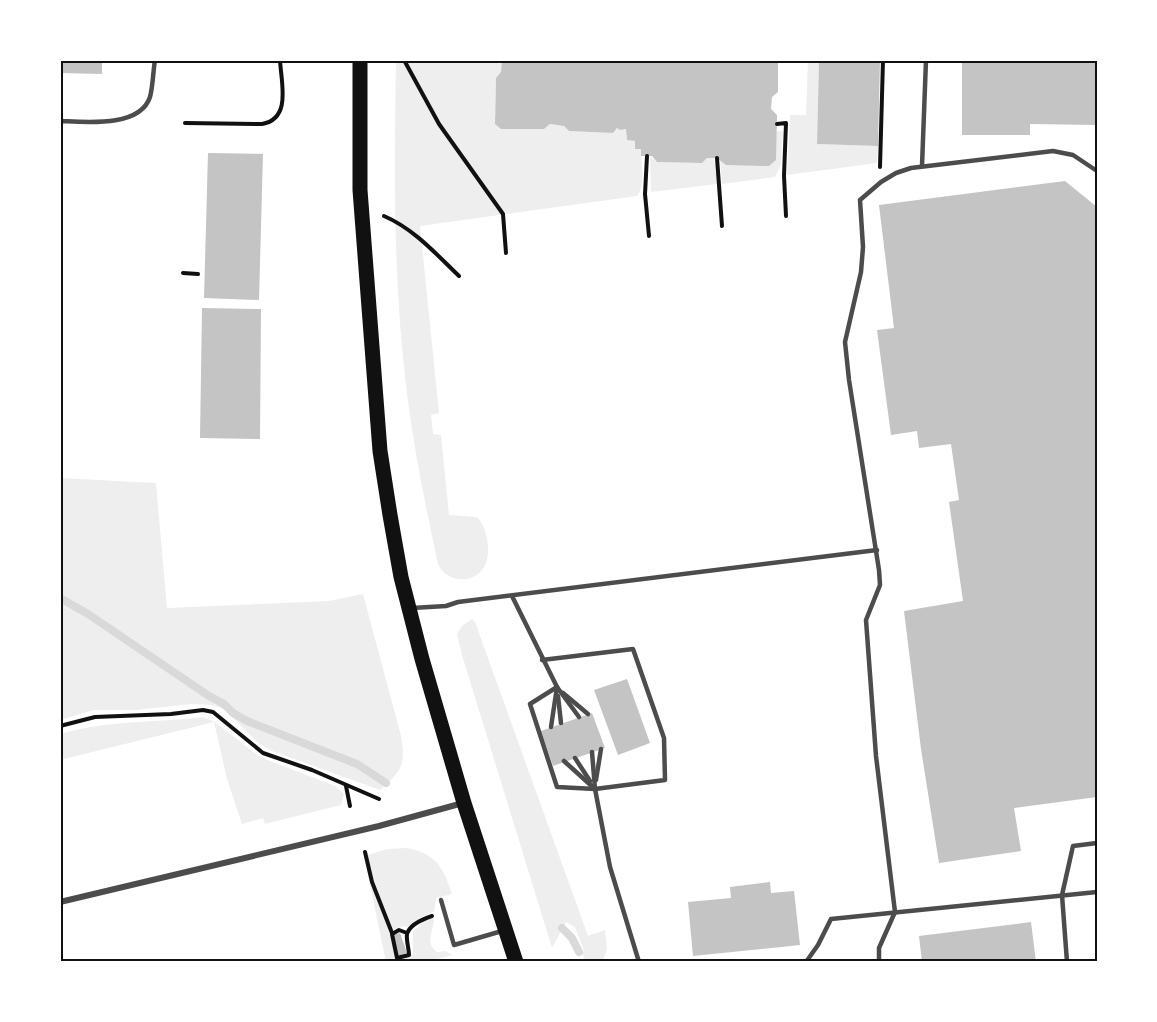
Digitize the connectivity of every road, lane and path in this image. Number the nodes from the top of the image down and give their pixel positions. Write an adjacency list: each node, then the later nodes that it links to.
1 (155, 60): 7 (lane)
2 (280, 60): 8 (path)
3 (360, 60): 25 (main road)
4 (404, 60): 19 (path)
5 (883, 60): 14 (path)
6 (926, 60): 12 (lane)
7 (60, 121)
8 (185, 123)
9 (777, 123): 16 (path)
10 (647, 156): 18 (path)
11 (717, 158): 17 (path)
12 (922, 166): 13 (lane); 14 (lane)
13 (1097, 171)
14 (881, 182): 23 (lane)
15 (384, 216): 22 (path)
16 (786, 216)
17 (722, 226)
18 (649, 236)
19 (506, 253)
20 (183, 273): 21 (path)
21 (198, 274)
22 (459, 276)
23 (877, 550): 24 (lane); 48 (lane)
24 (512, 596): 25 (lane); 26 (lane)
25 (410, 608): 40 (main road)
26 (542, 660): 27 (lane); 38 (lane)
27 (557, 687): 28 (lane); 29 (lane); 30 (lane); 32 (lane); 38 (lane)
28 (588, 714)
29 (579, 717)
30 (561, 723)
31 (60, 726): 37 (path)
32 (551, 727)
33 (601, 749): 38 (lane)
34 (592, 752): 38 (lane)
35 (575, 758): 38 (lane)
36 (564, 761): 38 (lane)
37 (345, 785): 39 (path); 41 (path)
38 (595, 789): 54 (lane)
39 (379, 799)
40 (464, 802): 47 (street); 50 (main road)
41 (350, 806)
42 (1097, 843): 45 (lane)
43 (365, 852): 52 (path)
44 (1097, 892): 45 (lane)
45 (1062, 896): 48 (lane); 57 (lane)
46 (441, 900): 50 (lane)
47 (60, 902)
48 (895, 912): 55 (lane); 56 (lane)
49 (426, 918): 51 (path)
50 (506, 930): 53 (main road)
51 (407, 933): 52 (path); 52 (path)
52 (392, 934)
53 (516, 962)
54 (639, 962)
55 (806, 962)
56 (879, 962)
57 (1067, 962)

